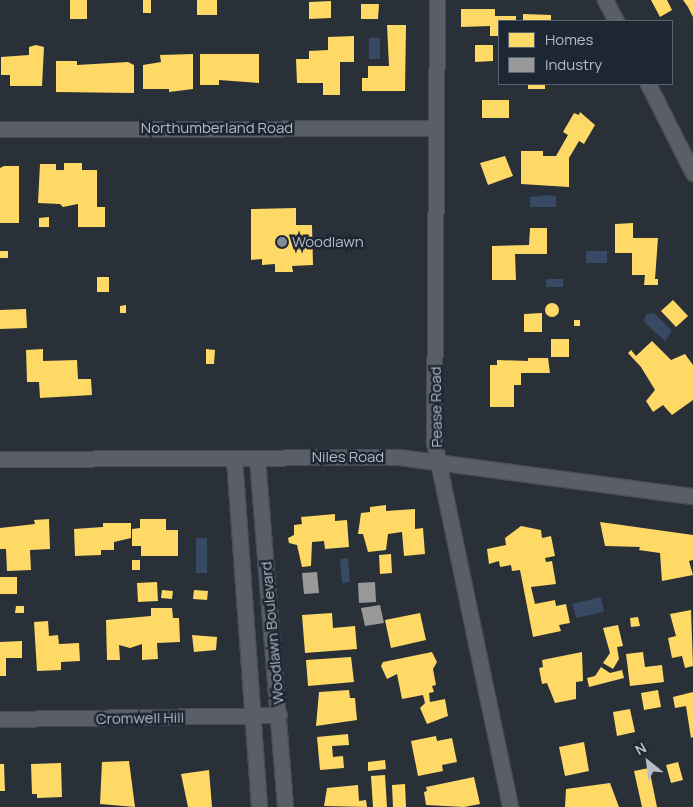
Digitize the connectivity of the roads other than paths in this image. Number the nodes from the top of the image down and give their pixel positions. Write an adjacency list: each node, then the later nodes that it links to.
1 (436, 0): 5 (street, Pease Road)
2 (605, 0): 3 (street)
3 (615, 20)
4 (649, 85): 7 (street)
5 (434, 128): 6 (street, Northumberland Road); 11 (street, Pease Road)
6 (0, 129)
7 (693, 173)
8 (234, 458): 9 (street, Niles Road); 10 (street, Niles Road); 13 (street, Woodlawn Boulevard)
9 (257, 458): 11 (street, Niles Road); 14 (street, Woodlawn Boulevard)
10 (0, 459)
11 (437, 460): 12 (street, Niles Road); 18 (street, Pease Road)
12 (693, 496)
13 (253, 716): 14 (street, Cromwell Hill); 15 (street, Cromwell Hill); 16 (street, Woodlawn Boulevard)
14 (279, 716): 17 (street, Woodlawn Boulevard)
15 (0, 719)
16 (259, 807)
17 (285, 807)
18 (510, 807)

